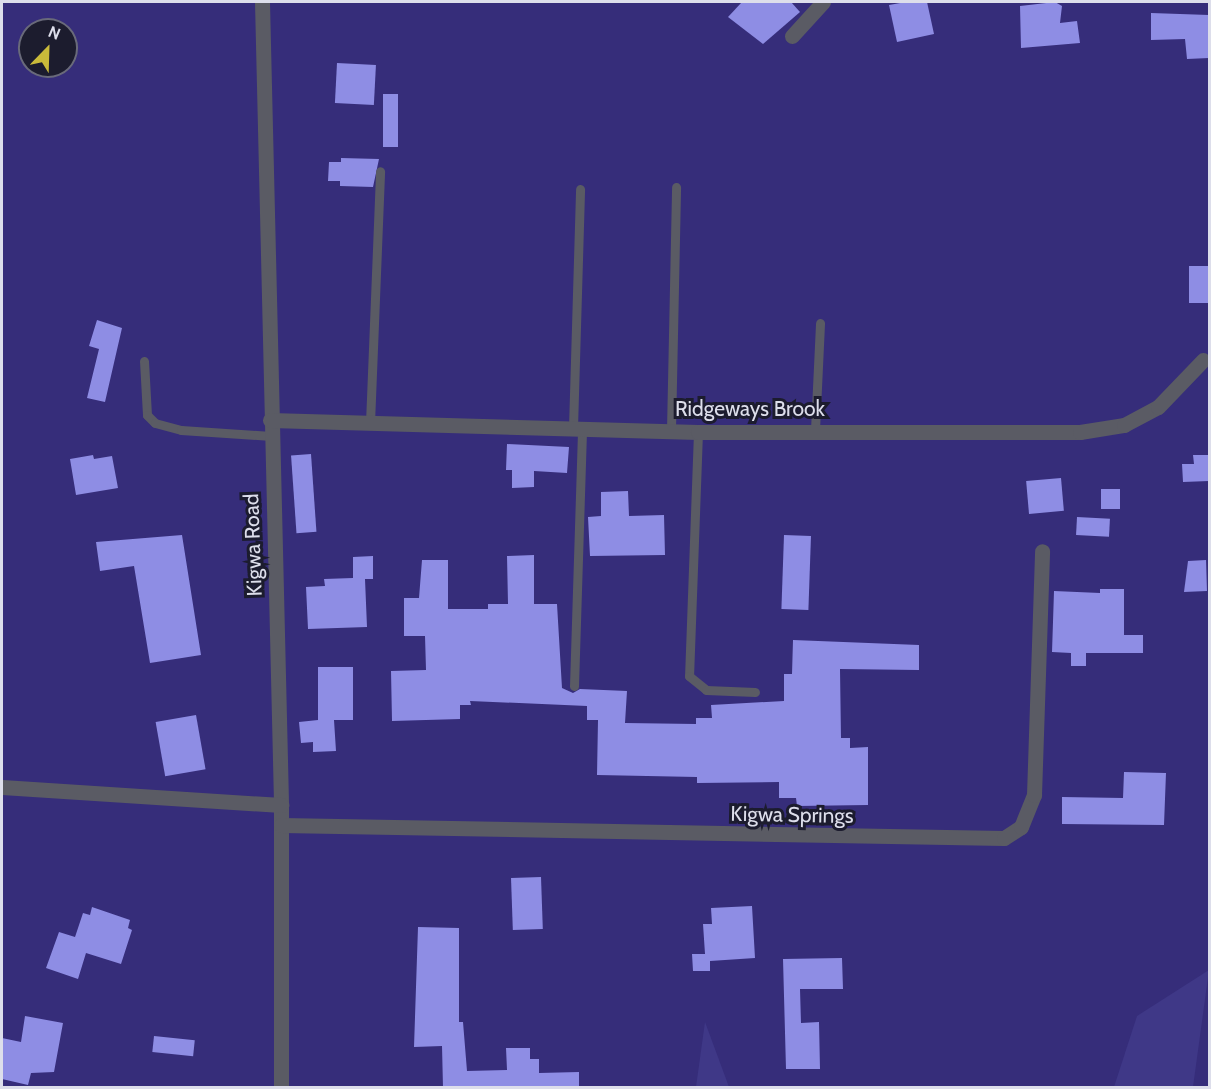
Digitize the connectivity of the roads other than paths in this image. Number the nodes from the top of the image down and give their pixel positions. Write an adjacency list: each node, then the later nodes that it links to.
1 (262, 2): 11 (street, Kigwa Road)
2 (823, 2): 3 (street)
3 (792, 36)
4 (380, 171): 10 (lane)
5 (676, 187): 13 (lane)
6 (580, 189): 12 (lane)
7 (820, 323): 14 (lane)
8 (1203, 360): 14 (street, Ridgeways Brook)
9 (144, 361): 11 (lane)
10 (370, 423): 11 (street, Ridgeways Brook); 12 (street, Ridgeways Brook)
11 (271, 428): 20 (street, Kigwa Road)
12 (578, 428): 13 (street, Ridgeways Brook); 17 (lane)
13 (671, 430): 15 (street, Ridgeways Brook)
14 (815, 430): 15 (street, Ridgeways Brook)
15 (698, 432): 18 (lane)
16 (1042, 551): 21 (street, Kigwa Springs)
17 (574, 686)
18 (755, 692)
19 (2, 787): 20 (street)
20 (281, 805): 21 (street, Kigwa Road)
21 (281, 825): 22 (street, Kigwa Road)
22 (280, 1088)

